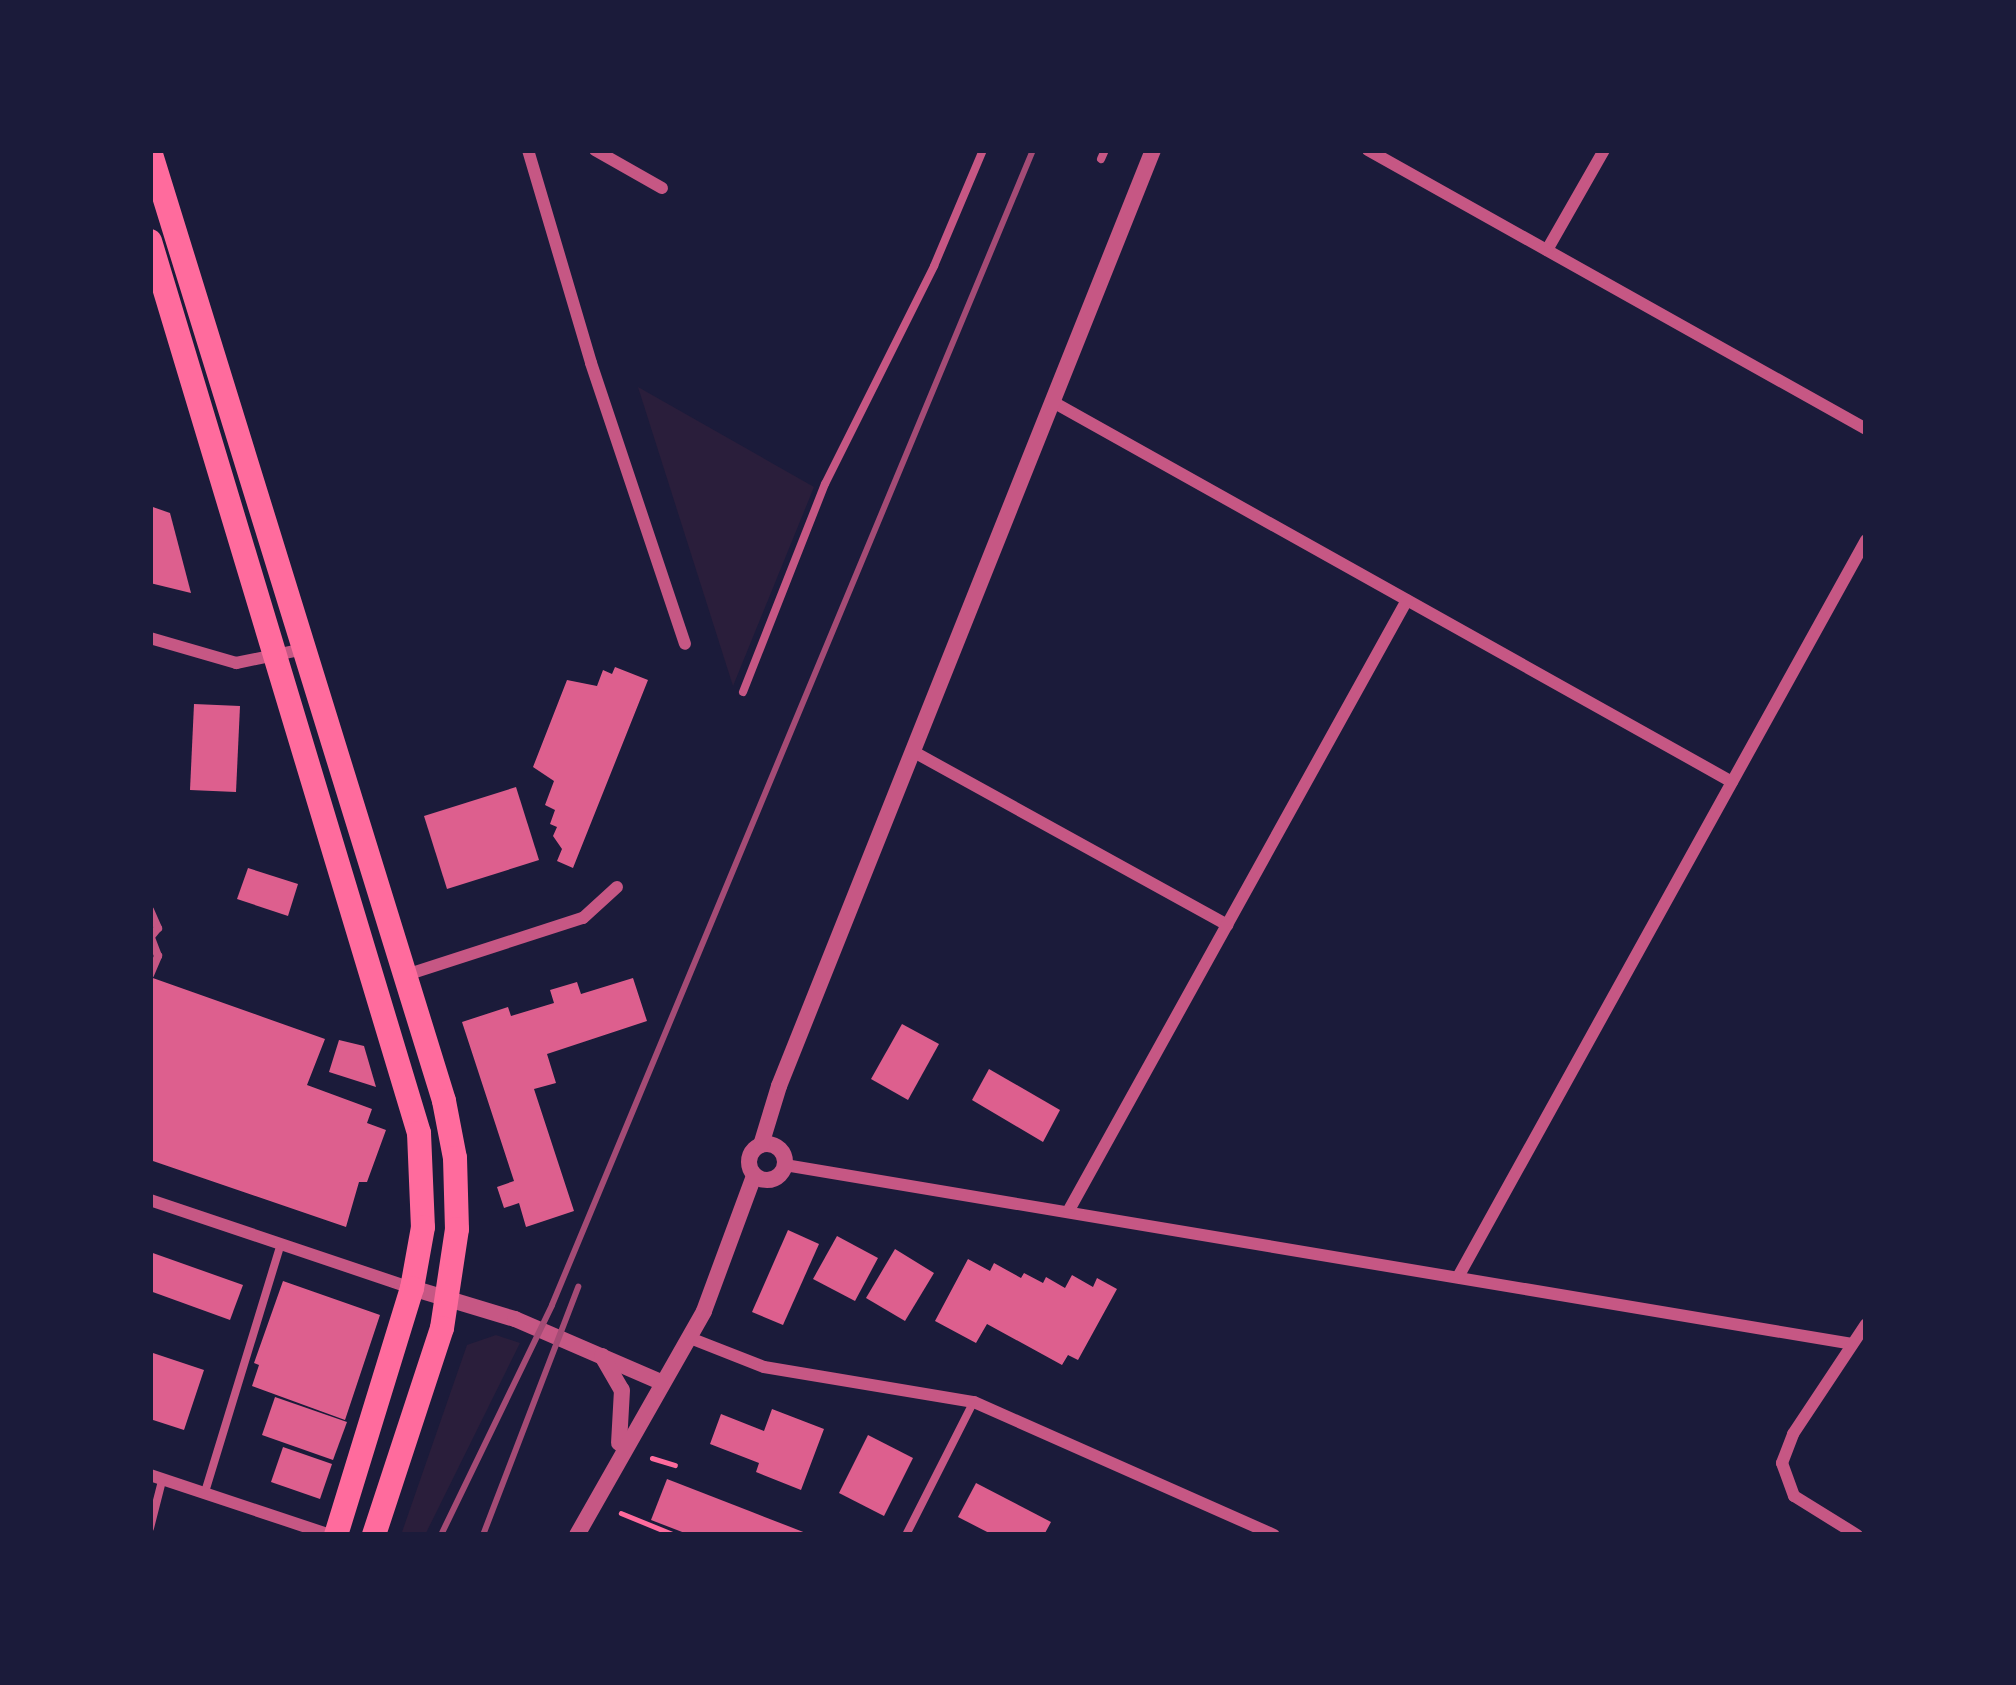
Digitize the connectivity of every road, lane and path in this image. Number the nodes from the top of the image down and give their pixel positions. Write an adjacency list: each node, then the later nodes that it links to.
1 (528, 150): 16 (street)
2 (595, 150): 8 (street)
3 (983, 150): 19 (lane)
4 (1153, 150): 11 (street)
5 (1369, 150): 10 (street)
6 (1604, 150): 10 (street)
7 (150, 151): 17 (highway)
8 (662, 188)
9 (150, 242): 18 (highway)
10 (1547, 250): 12 (street)
11 (1053, 402): 14 (street); 20 (street)
12 (1866, 428)
13 (1866, 540): 21 (street)
14 (1408, 600): 21 (street); 24 (street)
15 (150, 638): 18 (street)
16 (685, 644)
17 (305, 649): 18 (street); 27 (highway)
18 (272, 657): 35 (highway)
19 (742, 692)
20 (914, 752): 24 (street); 28 (street)
21 (1732, 782): 34 (street)
22 (617, 886): 27 (street)
23 (150, 910): 25 (lane)
24 (1227, 925): 32 (street)
25 (150, 938): 26 (lane)
26 (150, 975)
27 (404, 975): 36 (highway)
28 (760, 1144): 29 (street); 30 (street)
29 (785, 1165): 30 (street); 32 (street)
30 (754, 1176): 38 (street)
31 (150, 1200): 33 (street)
32 (1069, 1210): 34 (street)
33 (281, 1244): 35 (street); 47 (lane)
34 (1458, 1276): 39 (street)
35 (412, 1288): 36 (street); 51 (highway)
36 (448, 1297): 40 (street); 52 (highway)
37 (1866, 1324): 39 (street)
38 (690, 1338): 41 (street); 42 (street)
39 (1852, 1344): 58 (street)
40 (602, 1355): 41 (street); 43 (street)
41 (663, 1383): 43 (street)
42 (974, 1402): 49 (street); 55 (lane)
43 (616, 1458): 53 (street)
44 (652, 1458): 45 (path)
45 (675, 1465)
46 (156, 1477): 47 (street); 50 (lane)
47 (205, 1493): 51 (street)
48 (621, 1513): 54 (path)
49 (1233, 1517): 56 (street); 57 (street)
50 (150, 1528)
51 (333, 1535)
52 (374, 1535)
53 (577, 1535)
54 (675, 1535)
55 (906, 1535)
56 (1224, 1535)
57 (1274, 1535)
58 (1857, 1535)

